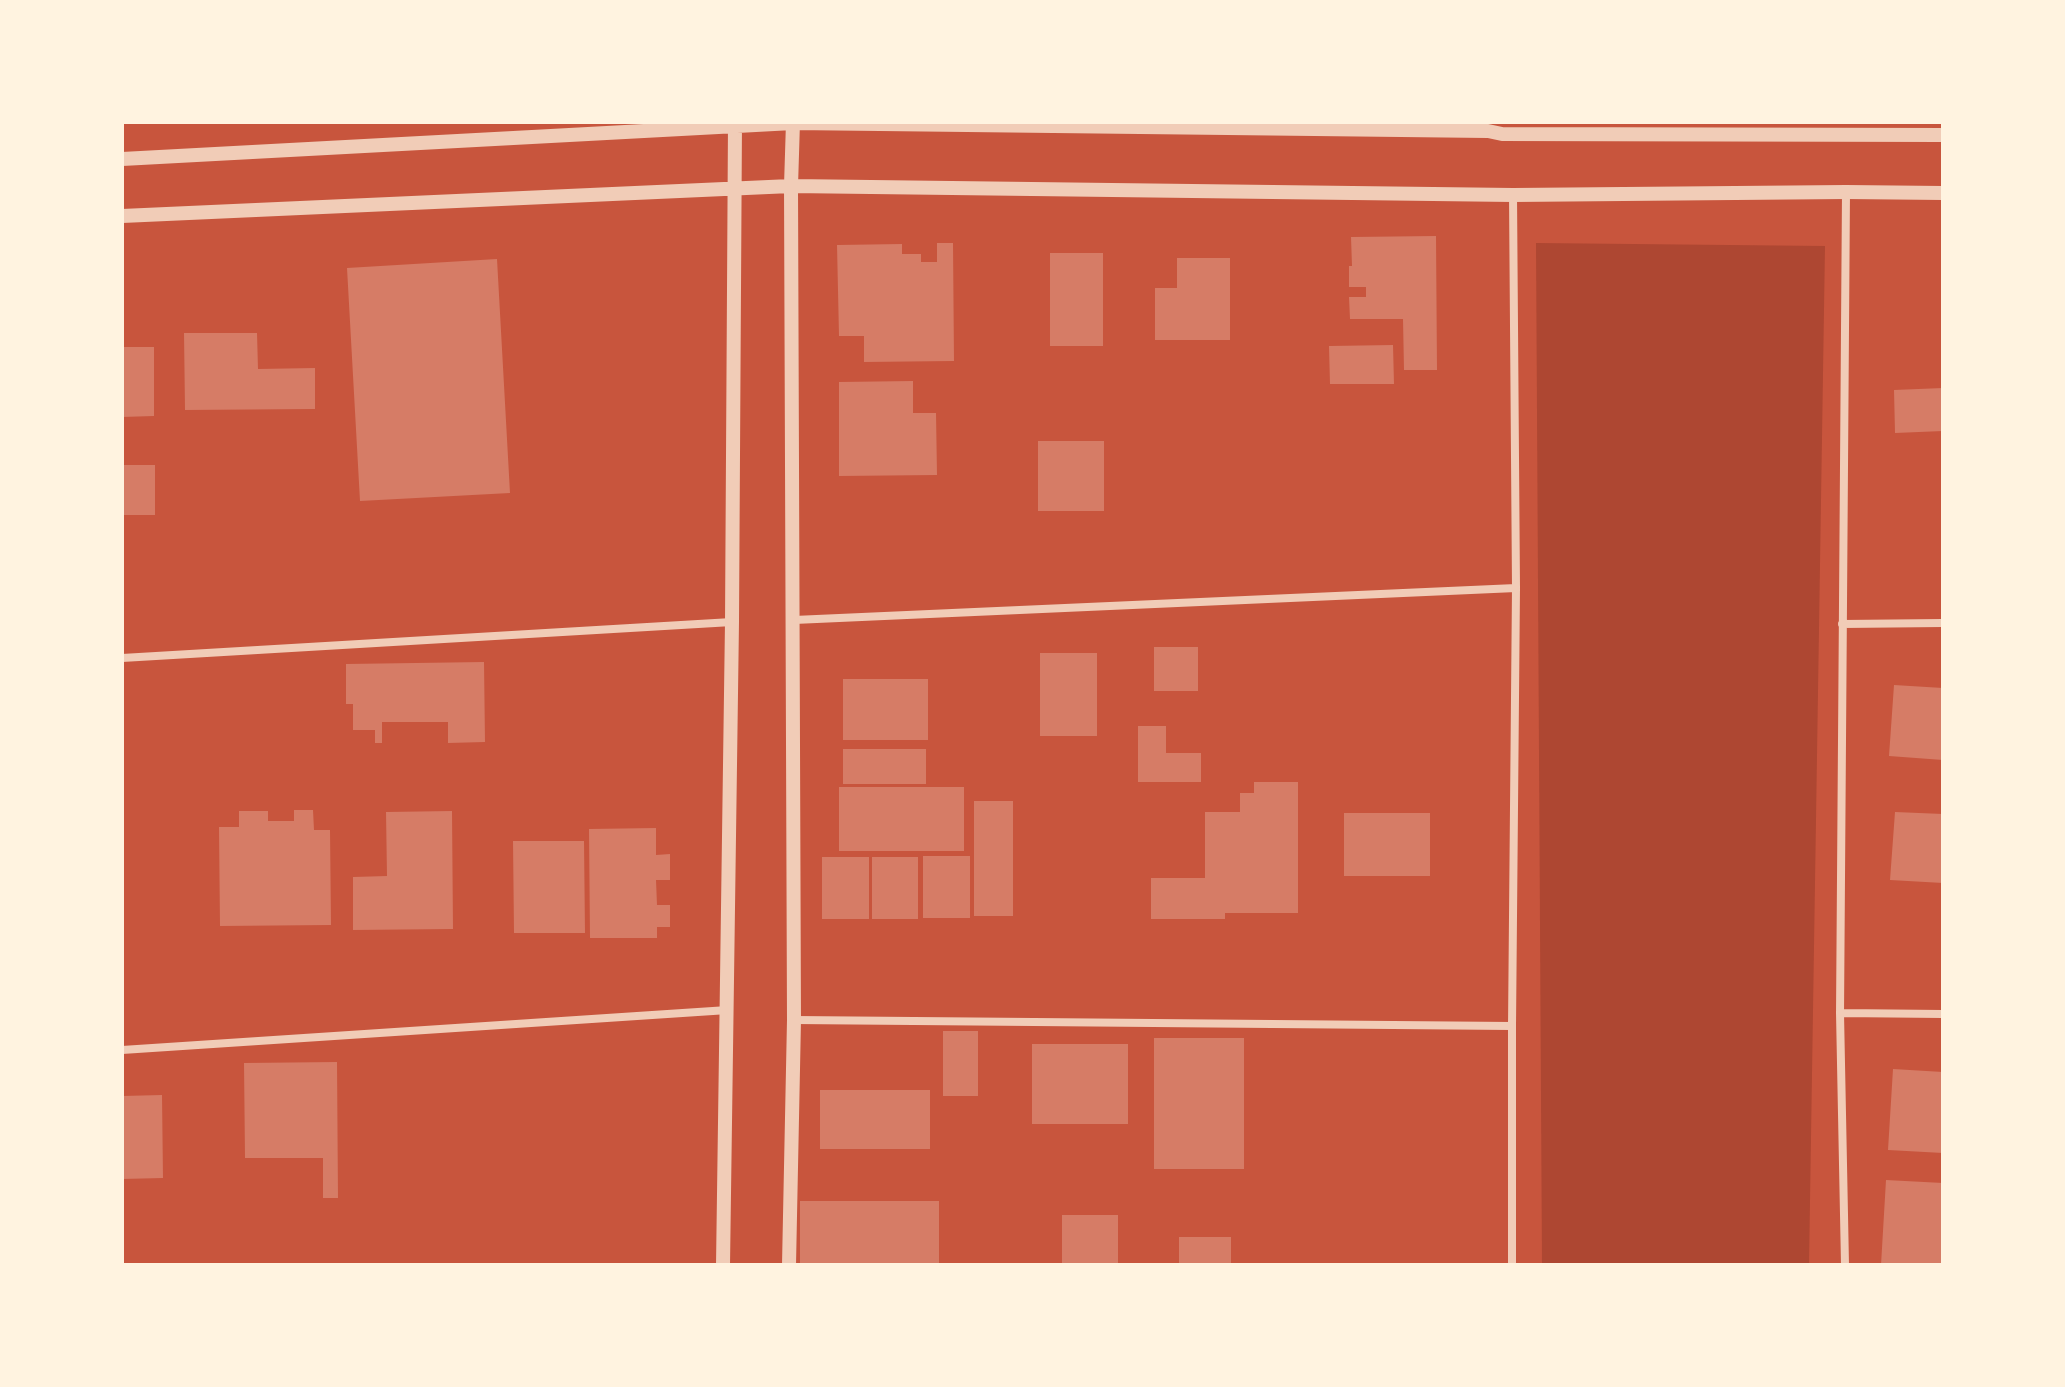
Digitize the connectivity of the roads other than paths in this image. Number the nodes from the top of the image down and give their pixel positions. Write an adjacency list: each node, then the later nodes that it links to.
1 (793, 122): 2 (street); 3 (street); 5 (street)
2 (735, 124): 4 (street); 6 (street)
3 (1943, 135)
4 (122, 159)
5 (791, 186): 6 (street); 9 (street); 12 (street)
6 (733, 188): 10 (street); 13 (street)
7 (1846, 192): 8 (street); 9 (street); 15 (street)
8 (1943, 193)
9 (1513, 195): 11 (street)
10 (122, 216)
11 (1516, 588): 12 (street); 21 (street)
12 (794, 620): 20 (street)
13 (732, 622): 16 (street); 17 (street)
14 (1943, 623): 15 (street)
15 (1842, 624): 18 (street)
16 (122, 658)
17 (728, 1010): 22 (street); 23 (street)
18 (1840, 1013): 19 (street); 26 (street)
19 (1943, 1014)
20 (794, 1020): 21 (street); 24 (street)
21 (1512, 1026): 25 (street)
22 (122, 1050)
23 (723, 1265)
24 (789, 1265)
25 (1512, 1265)
26 (1845, 1265)

